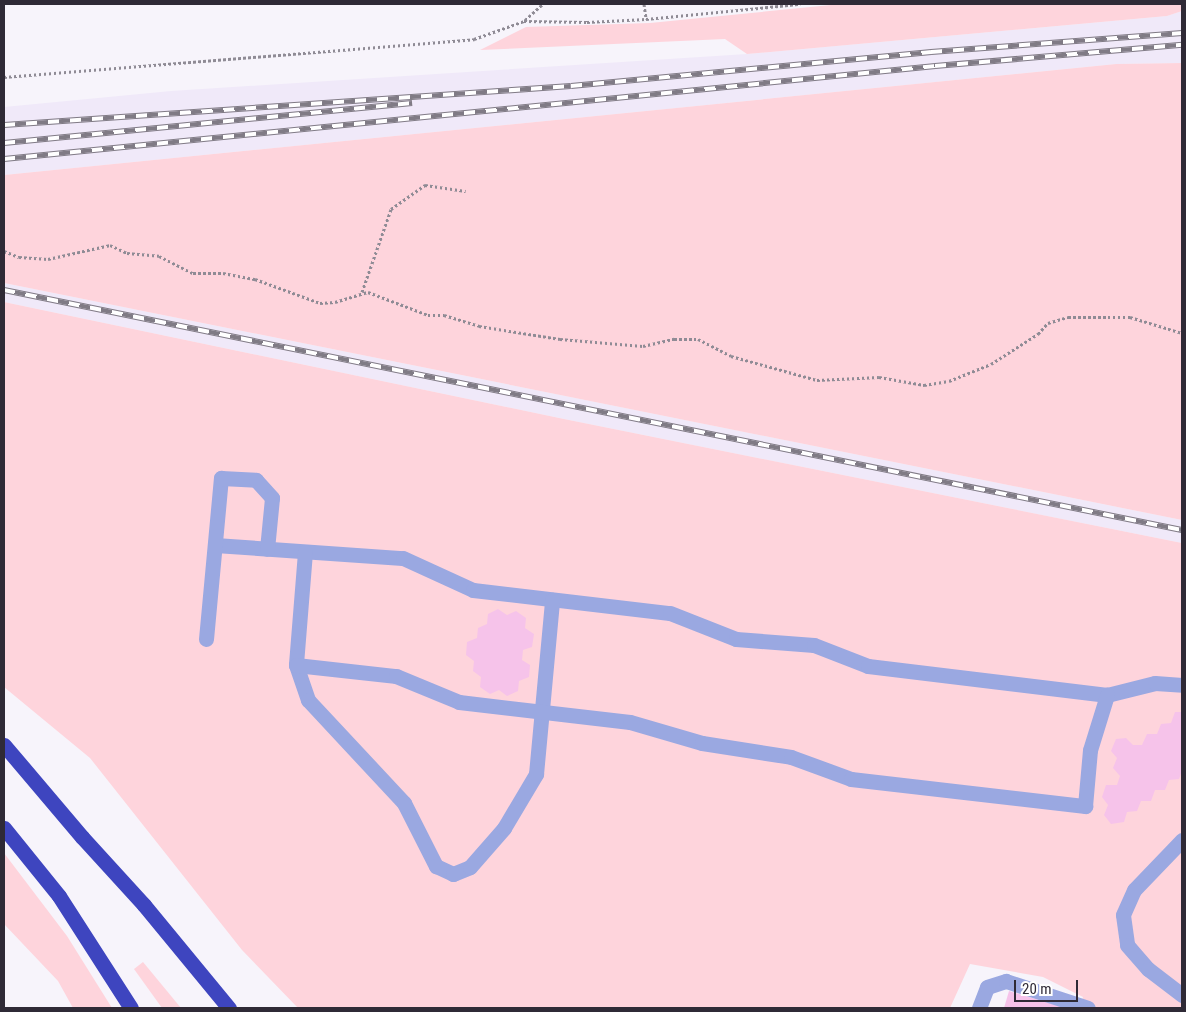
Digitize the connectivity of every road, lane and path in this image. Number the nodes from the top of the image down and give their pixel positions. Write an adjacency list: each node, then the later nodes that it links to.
1 (543, 4): 5 (path)
2 (644, 4): 4 (path)
3 (800, 4): 4 (path)
4 (646, 19): 5 (path)
5 (524, 20): 6 (path)
6 (4, 77)
7 (466, 191): 9 (path)
8 (4, 251): 9 (path)
9 (362, 292): 10 (path)
10 (1182, 333)
11 (215, 545): 12 (lane); 12 (lane); 15 (lane)
12 (267, 549): 13 (lane)
13 (305, 552): 14 (lane); 16 (lane)
14 (552, 600): 18 (lane); 19 (lane)
15 (206, 639)
16 (296, 665): 19 (lane); 19 (lane)
17 (1182, 685): 18 (lane)
18 (1107, 695): 19 (lane)
19 (542, 711)
20 (4, 745): 25 (highway)
21 (4, 828): 24 (highway)
22 (1182, 840): 23 (lane)
23 (1182, 995)
24 (131, 1008)
25 (229, 1008)
26 (980, 1008): 27 (lane)
27 (1088, 1008)

